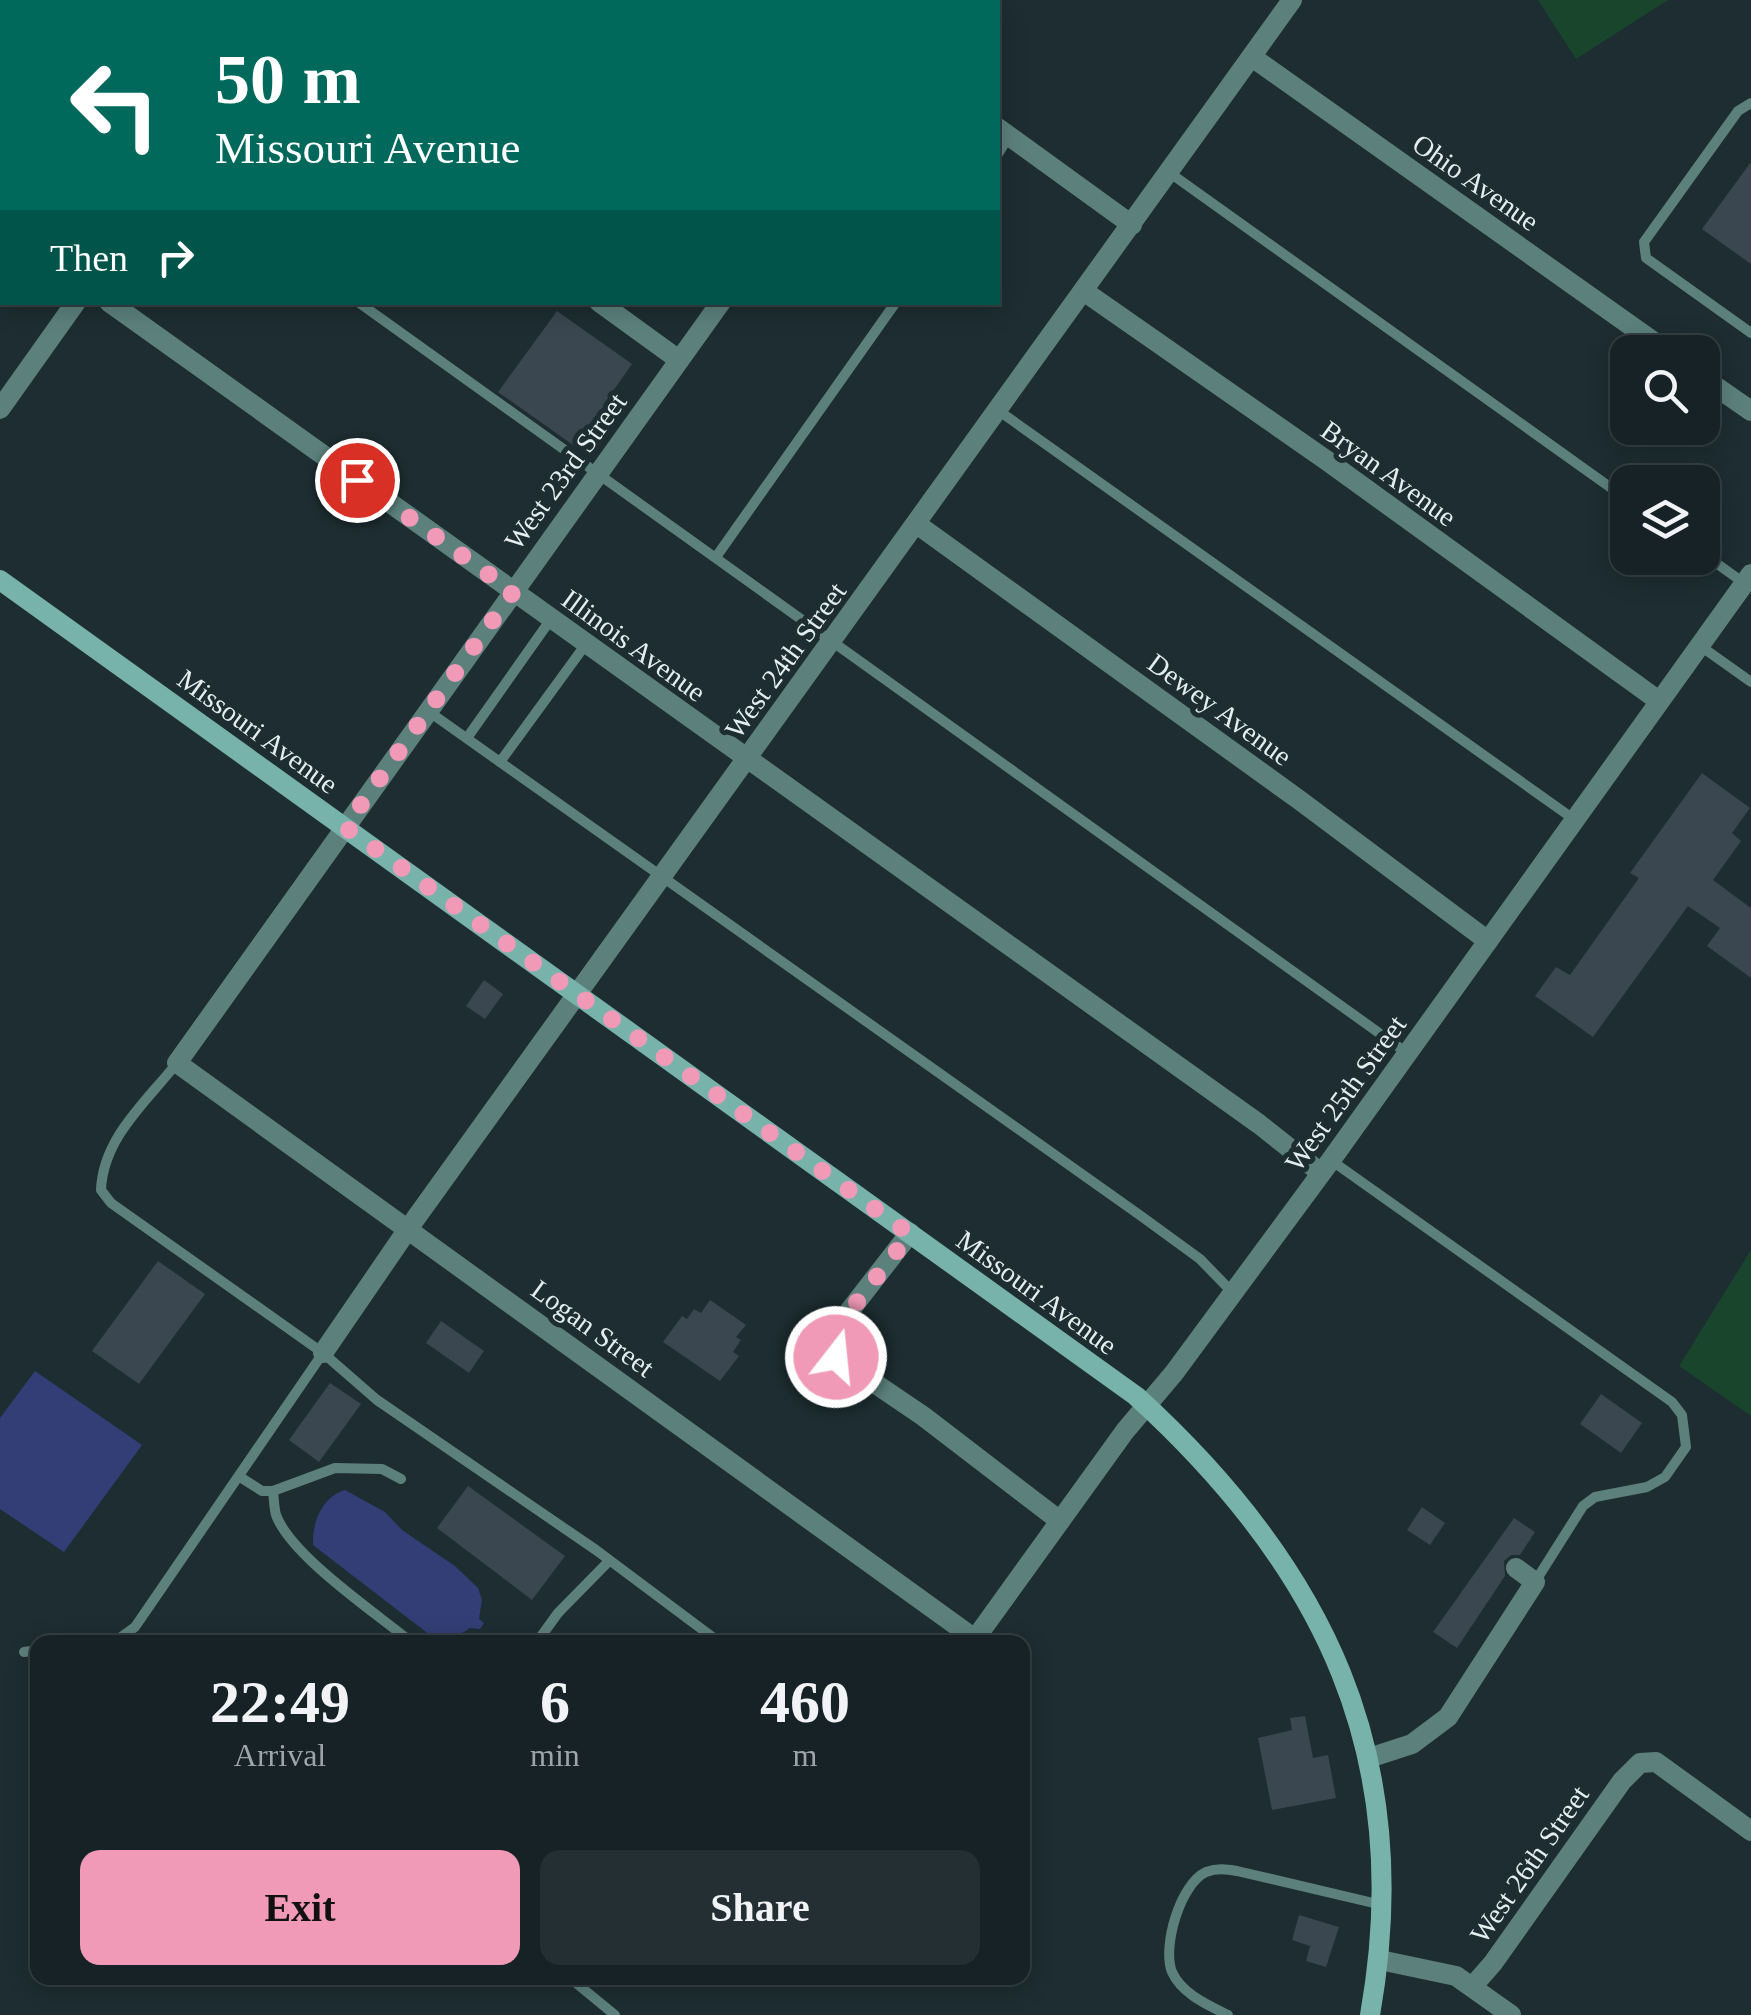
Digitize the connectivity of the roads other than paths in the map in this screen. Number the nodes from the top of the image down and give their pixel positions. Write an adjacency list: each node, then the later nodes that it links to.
1 (1281, 4): 2 (street, West 24th Street)
2 (1252, 57): 5 (street, West 24th Street); 15 (street, Ohio Avenue)
3 (1751, 103): 14 (lane)
4 (1001, 140): 6 (street)
5 (1170, 173): 6 (street, West 24th Street); 22 (lane)
6 (1132, 225): 7 (street, West 24th Street)
7 (1085, 292): 20 (street, West 24th Street); 34 (street, Bryan Avenue)
8 (74, 305): 18 (street)
9 (113, 305): 28 (street, Illinois Avenue)
10 (362, 305): 21 (lane)
11 (603, 305): 16 (street)
12 (719, 305): 16 (street, West 23rd Street)
13 (894, 305): 24 (lane)
14 (1751, 333)
15 (1644, 335)
16 (679, 360): 21 (street, West 23rd Street)
17 (1720, 389): 19 (street)
18 (1, 405)
19 (1751, 411)
20 (999, 412): 23 (street, West 24th Street); 39 (lane)
21 (598, 472): 24 (lane); 28 (street, West 23rd Street)
22 (1610, 487)
23 (918, 525): 30 (street, West 24th Street); 42 (street, Dewey Avenue)
24 (716, 557): 30 (lane)
25 (1720, 563): 26 (lane)
26 (1748, 578): 32 (street, West 25th Street)
27 (0, 580): 40 (street, Missouri Avenue)
28 (513, 592): 29 (street, Illinois Avenue); 35 (street, West 23rd Street)
29 (551, 619): 31 (street, Illinois Avenue); 36 (lane)
30 (834, 641): 37 (street, West 24th Street); 44 (lane)
31 (586, 644): 37 (street, Illinois Avenue); 38 (lane)
32 (1699, 646): 33 (lane); 34 (street, West 25th Street)
33 (1751, 682)
34 (1659, 702): 39 (street, West 25th Street)
35 (428, 710): 36 (lane); 40 (street, West 23rd Street)
36 (467, 738): 38 (lane)
37 (748, 760): 41 (street, West 24th Street); 46 (street, Illinois Avenue)
38 (500, 762): 41 (lane)
39 (1574, 820): 42 (street, West 25th Street)
40 (345, 827): 43 (street, Missouri Avenue); 45 (street, West 23rd Street)
41 (663, 877): 43 (street, West 24th Street); 49 (lane)
42 (1488, 941): 44 (street, West 25th Street)
43 (578, 995): 47 (street, West 24th Street); 48 (street, Missouri Avenue)
44 (1407, 1053): 46 (street, West 25th Street)
45 (177, 1063): 47 (street, Logan Street); 50 (lane)
46 (1326, 1166): 49 (street, West 25th Street); 58 (lane)
47 (408, 1229): 50 (street, West 24th Street); 63 (street, Logan Street)
48 (910, 1234): 51 (street, Missouri Avenue); 55 (street)
49 (1233, 1293): 51 (street, West 25th Street)
50 (323, 1353): 52 (lane); 56 (lane)
51 (1146, 1406): 55 (street, West 25th Street); 67 (street, Missouri Avenue)
52 (240, 1477): 54 (lane); 59 (lane)
53 (401, 1479): 54 (lane)
54 (273, 1492): 60 (lane)
55 (1060, 1521): 64 (street, West 25th Street)
56 (609, 1560): 61 (lane); 62 (lane)
57 (1516, 1568): 58 (street)
58 (1535, 1582): 67 (street)
59 (124, 1635)
60 (403, 1635)
61 (542, 1635)
62 (710, 1635)
63 (966, 1635)
64 (978, 1635)
65 (30, 1651): 66 (lane)
66 (24, 1652)
67 (1369, 1758): 69 (street, Missouri Avenue)
68 (1751, 1831): 72 (street, West 26th Street)
69 (1383, 1905): 70 (street, Missouri Avenue); 74 (lane)
70 (1380, 1960): 72 (street); 75 (street, Missouri Avenue)
71 (579, 1985): 73 (lane)
72 (1472, 1987): 76 (street)
73 (615, 2015)
74 (1228, 2015)
75 (1370, 2015)
76 (1511, 2015)

